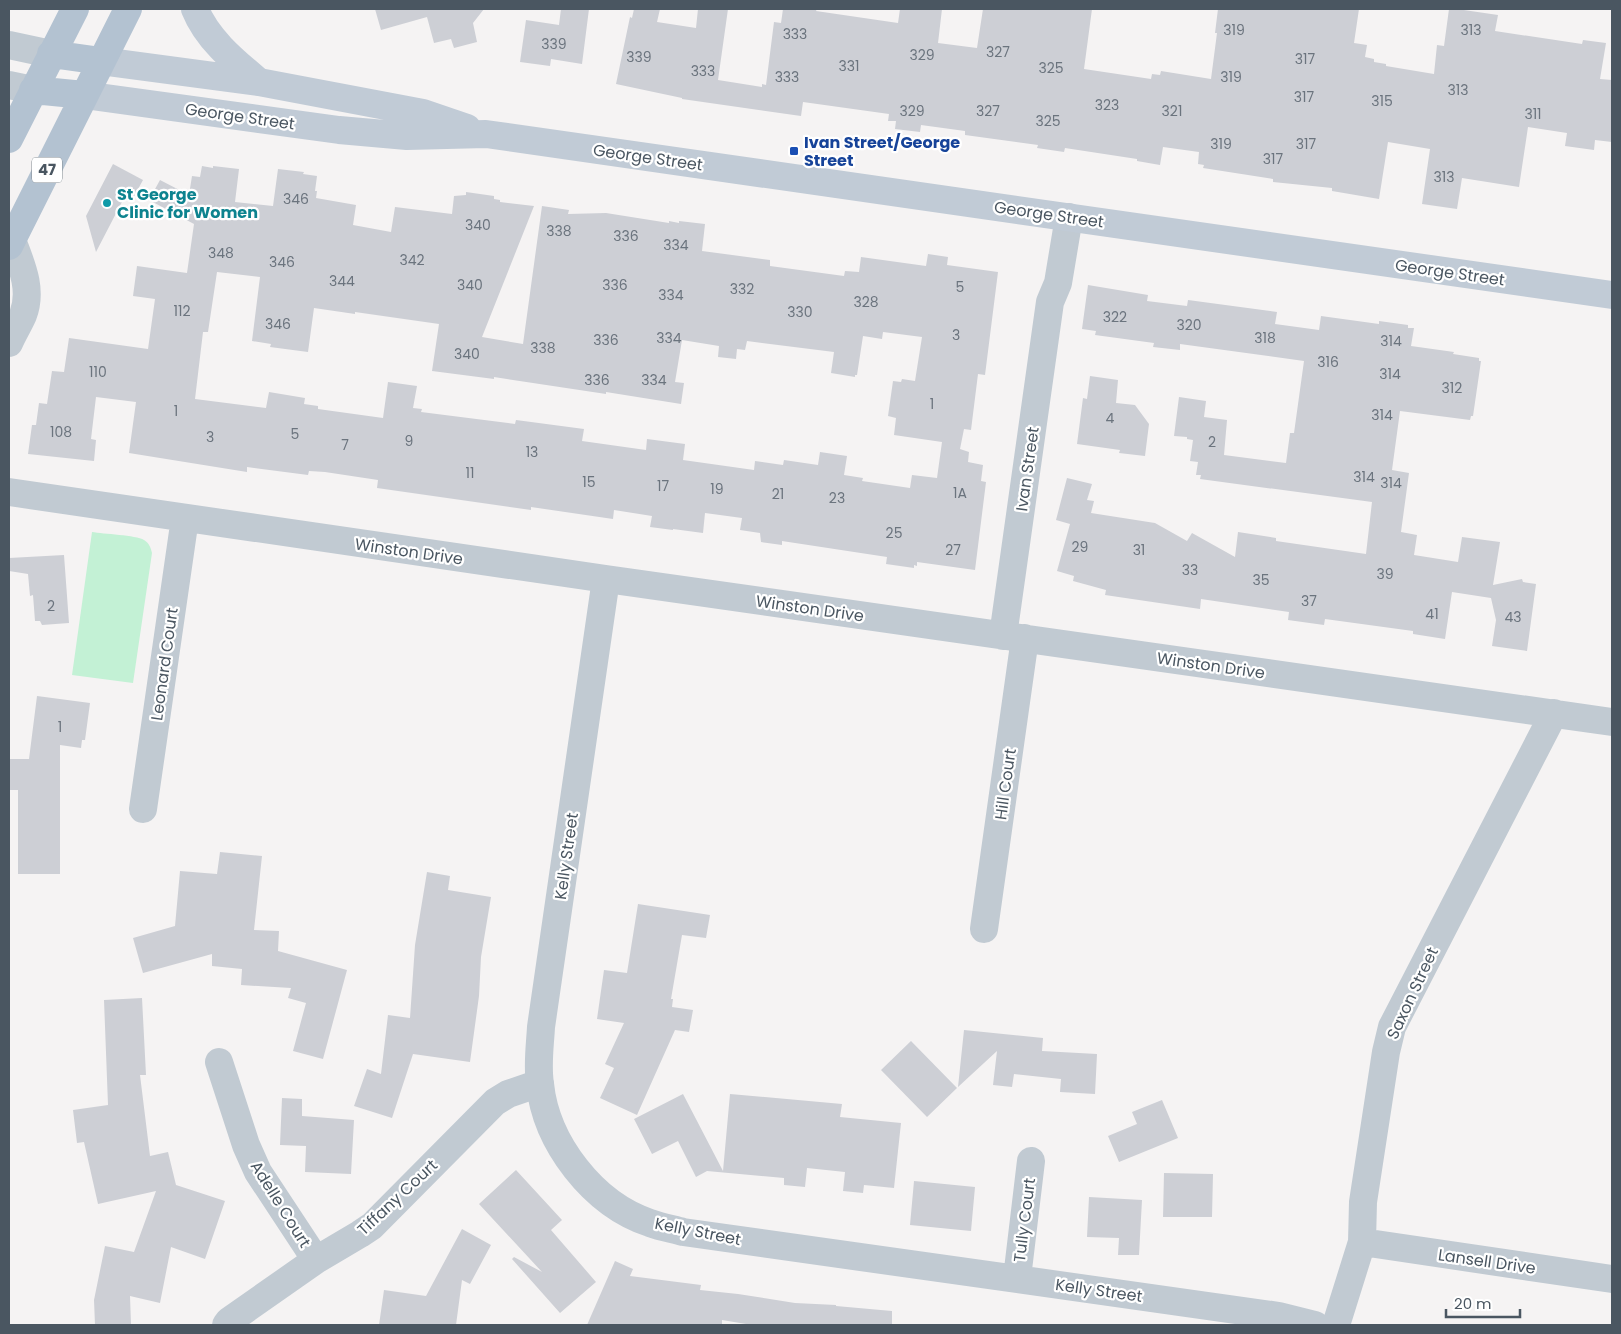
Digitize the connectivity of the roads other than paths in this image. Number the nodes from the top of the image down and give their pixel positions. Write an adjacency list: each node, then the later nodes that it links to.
1 (75, 9): 5 (main road)
2 (128, 9): 6 (main road, 47)
3 (195, 9): 7 (main road)
4 (9, 45): 5 (street)
5 (50, 54): 6 (main road); 8 (main road)
6 (101, 61): 7 (main road, George Street); 9 (main road, 47)
7 (259, 82): 10 (main road, George Street)
8 (21, 87): 9 (main road); 11 (main road)
9 (84, 95): 10 (main road, George Street); 13 (main road, 47)
10 (486, 134): 12 (main road, George Street)
11 (9, 139)
12 (1061, 216): 14 (main road, George Street); 19 (street, Ivan Street)
13 (10, 242): 15 (street)
14 (1612, 295)
15 (9, 343)
16 (9, 492): 17 (street, Winston Drive)
17 (185, 518): 18 (street, Winston Drive); 22 (street, Leonard Court)
18 (606, 579): 19 (street, Winston Drive); 25 (street, Kelly Street)
19 (1014, 637): 20 (street, Winston Drive); 23 (street, Hill Court)
20 (1554, 714): 21 (street, Winston Drive); 27 (street, Saxon Street)
21 (1612, 722)
22 (143, 809)
23 (984, 929)
24 (219, 1062): 28 (street, Adelle Court)
25 (540, 1083): 28 (street, Tiffany Court); 29 (street, Kelly Street)
26 (1031, 1161): 29 (street, Tully Court)
27 (1362, 1242): 30 (street, Lansell Drive); 33 (street, Saxon Street)
28 (316, 1260): 31 (street, Tiffany Court)
29 (1017, 1278): 32 (street, Kelly Street)
30 (1612, 1279)
31 (226, 1325)
32 (1315, 1325)
33 (1336, 1325)

